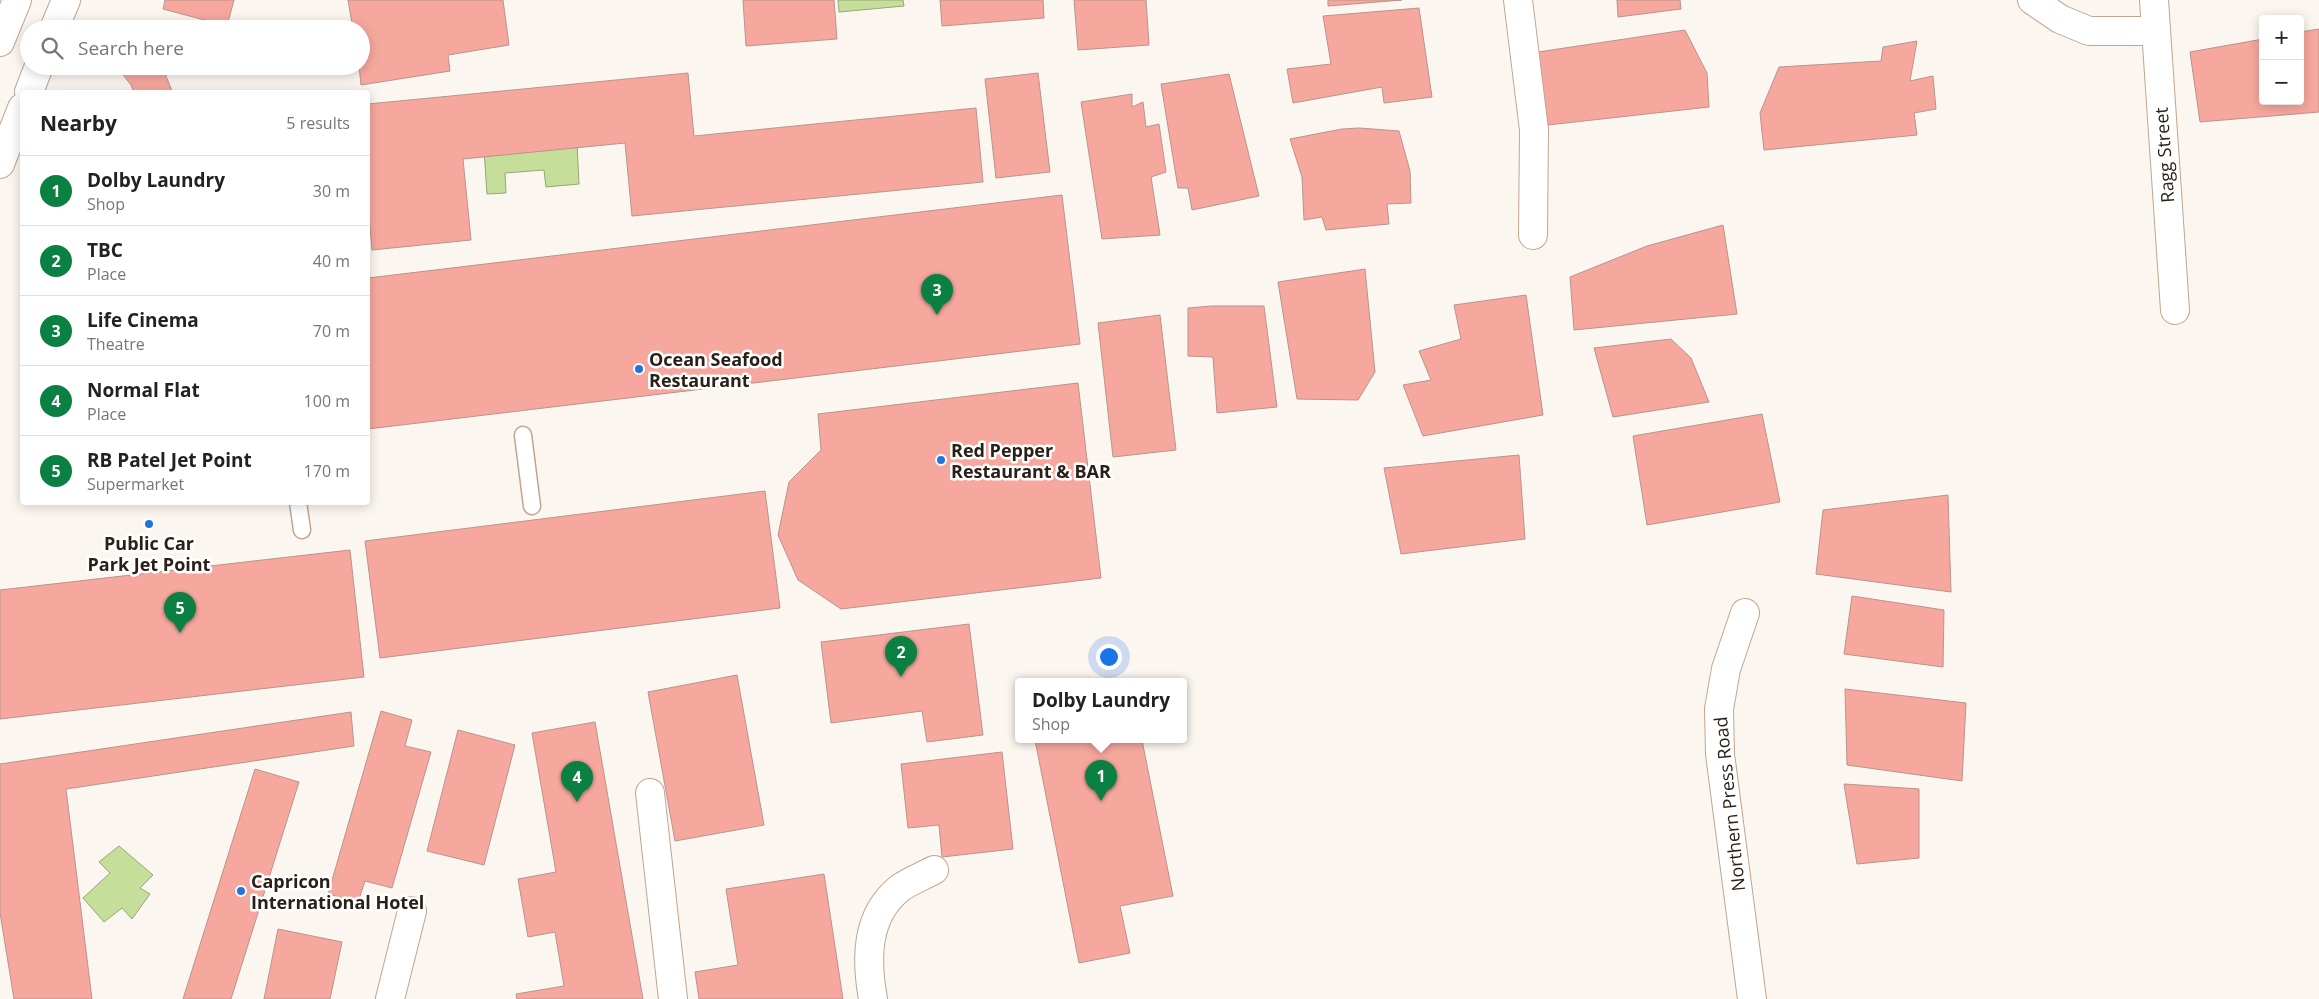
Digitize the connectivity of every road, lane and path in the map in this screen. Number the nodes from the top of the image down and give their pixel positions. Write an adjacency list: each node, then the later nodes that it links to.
1 (17, 0): 8 (street)
2 (66, 0): 6 (street)
3 (1518, 0): 13 (street)
4 (2032, 0): 7 (street)
5 (2154, 0): 7 (street, Ragg Street)
6 (58, 20)
7 (2156, 30): 14 (street, Ragg Street)
8 (0, 42)
9 (36, 75): 10 (street)
10 (30, 90)
11 (20, 113): 12 (street)
12 (0, 164)
13 (1533, 236)
14 (2174, 310)
15 (523, 435): 17 (lane)
16 (298, 505): 18 (lane)
17 (532, 506)
18 (302, 530)
19 (1745, 613): 26 (street, Northern Press Road)
20 (650, 793): 24 (street)
21 (934, 870): 25 (street)
22 (412, 910): 23 (street)
23 (390, 999)
24 (673, 999)
25 (874, 999)
26 (1752, 999)

